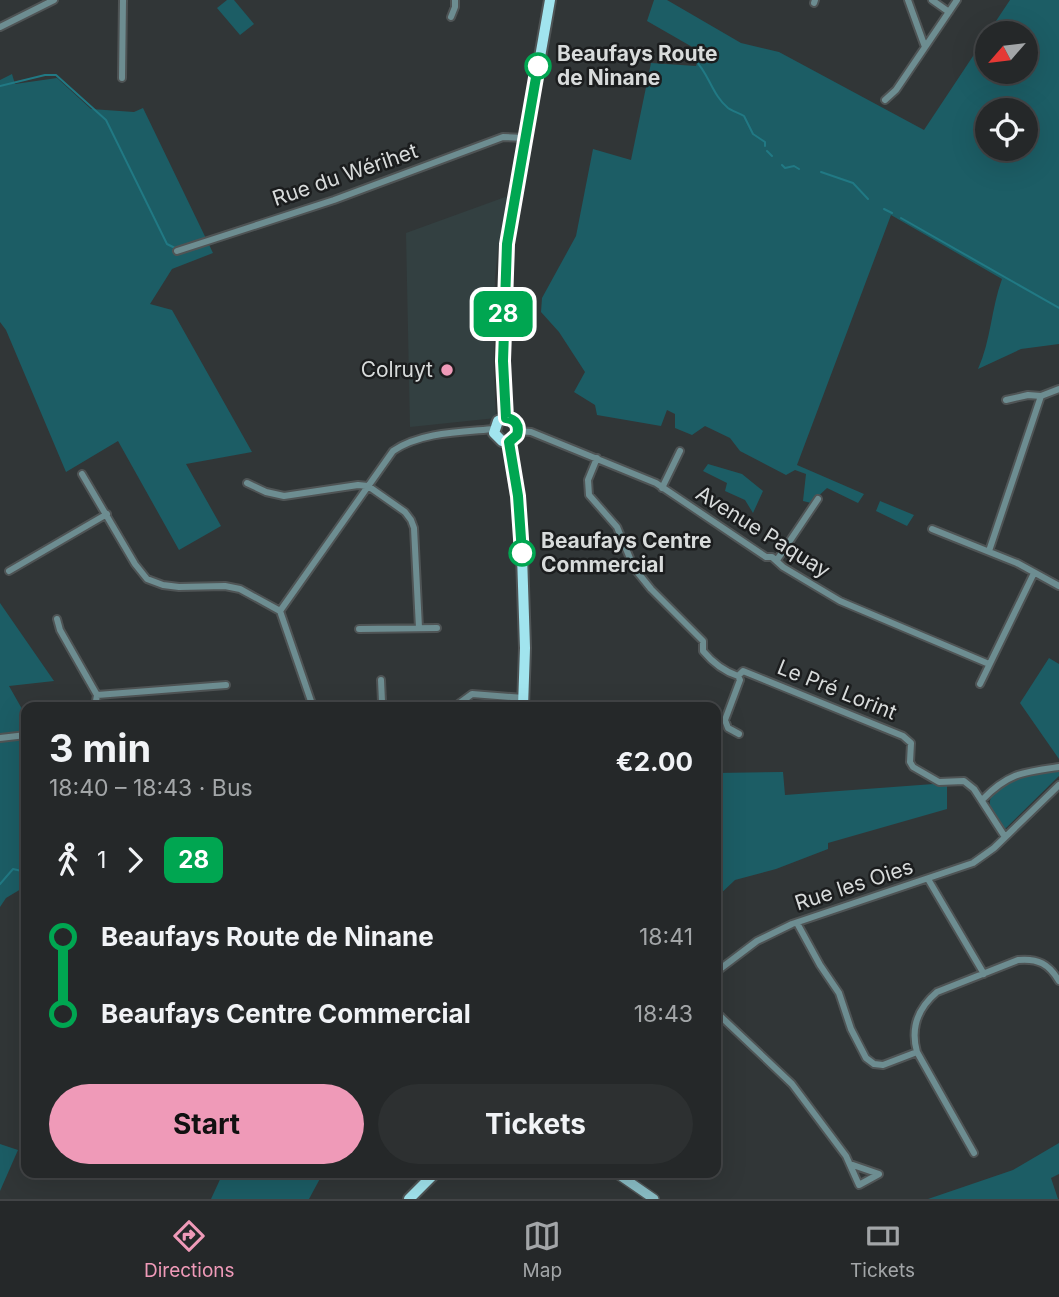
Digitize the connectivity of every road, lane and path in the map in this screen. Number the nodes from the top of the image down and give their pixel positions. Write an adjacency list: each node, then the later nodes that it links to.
1 (54, 0): 10 (street)
2 (122, 0): 12 (street)
3 (455, 0): 9 (street)
4 (550, 0): 14 (main road)
5 (908, 0): 11 (street)
6 (932, 0): 8 (street)
7 (957, 0): 8 (street)
8 (949, 12): 11 (street)
9 (451, 17)
10 (0, 27)
11 (925, 47): 13 (street)
12 (122, 78)
13 (885, 100)
14 (525, 138): 15 (street, Rue du Wérihet); 19 (main road)
15 (177, 251)
16 (1059, 389): 17 (street)
17 (1041, 396): 18 (street); 32 (street)
18 (1006, 400)
19 (506, 418): 20 (main road); 21 (main road)
20 (494, 429): 22 (main road); 27 (street)
21 (518, 432): 22 (main road); 24 (street, Avenue Paquay)
22 (509, 442): 52 (main road)
23 (680, 451): 28 (street)
24 (597, 458): 28 (street, Avenue Paquay); 43 (street, Le Pré Lorint)
25 (82, 474): 30 (street)
26 (247, 483): 27 (street)
27 (368, 486): 37 (street); 39 (street)
28 (663, 488): 33 (street, Avenue Paquay)
29 (818, 499): 33 (street)
30 (107, 514): 34 (street); 37 (street)
31 (932, 529): 32 (street)
32 (989, 551): 35 (street)
33 (777, 560): 42 (street, Avenue Paquay)
34 (9, 571)
35 (1034, 573): 36 (street); 42 (street)
36 (1059, 586)
37 (280, 611): 49 (street)
38 (57, 619): 47 (street)
39 (419, 628): 40 (street); 41 (street)
40 (437, 628)
41 (359, 629)
42 (989, 664): 45 (street)
43 (738, 676): 53 (street); 58 (street, Le Pré Lorint)
44 (381, 680): 50 (street)
45 (980, 684)
46 (226, 685): 47 (street)
47 (97, 695): 48 (street)
48 (96, 702)
49 (311, 702)
50 (382, 702)
51 (462, 702): 52 (street)
52 (524, 702)
53 (739, 734)
54 (21, 736): 55 (street)
55 (0, 738)
56 (1059, 766): 58 (street)
57 (1059, 785): 59 (street, Rue les Oies)
58 (982, 800): 59 (street)
59 (1004, 837): 60 (street, Rue les Oies)
60 (929, 879): 61 (street, Rue les Oies); 63 (street)
61 (797, 923): 62 (street, Rue les Oies); 66 (street)
62 (721, 968)
63 (984, 974): 64 (street); 66 (street)
64 (1059, 981)
65 (721, 1017): 68 (street)
66 (917, 1052): 67 (street)
67 (974, 1153)
68 (850, 1164)
69 (430, 1178): 71 (main road)
70 (624, 1178): 72 (main road)
71 (409, 1199)
72 (654, 1199)

